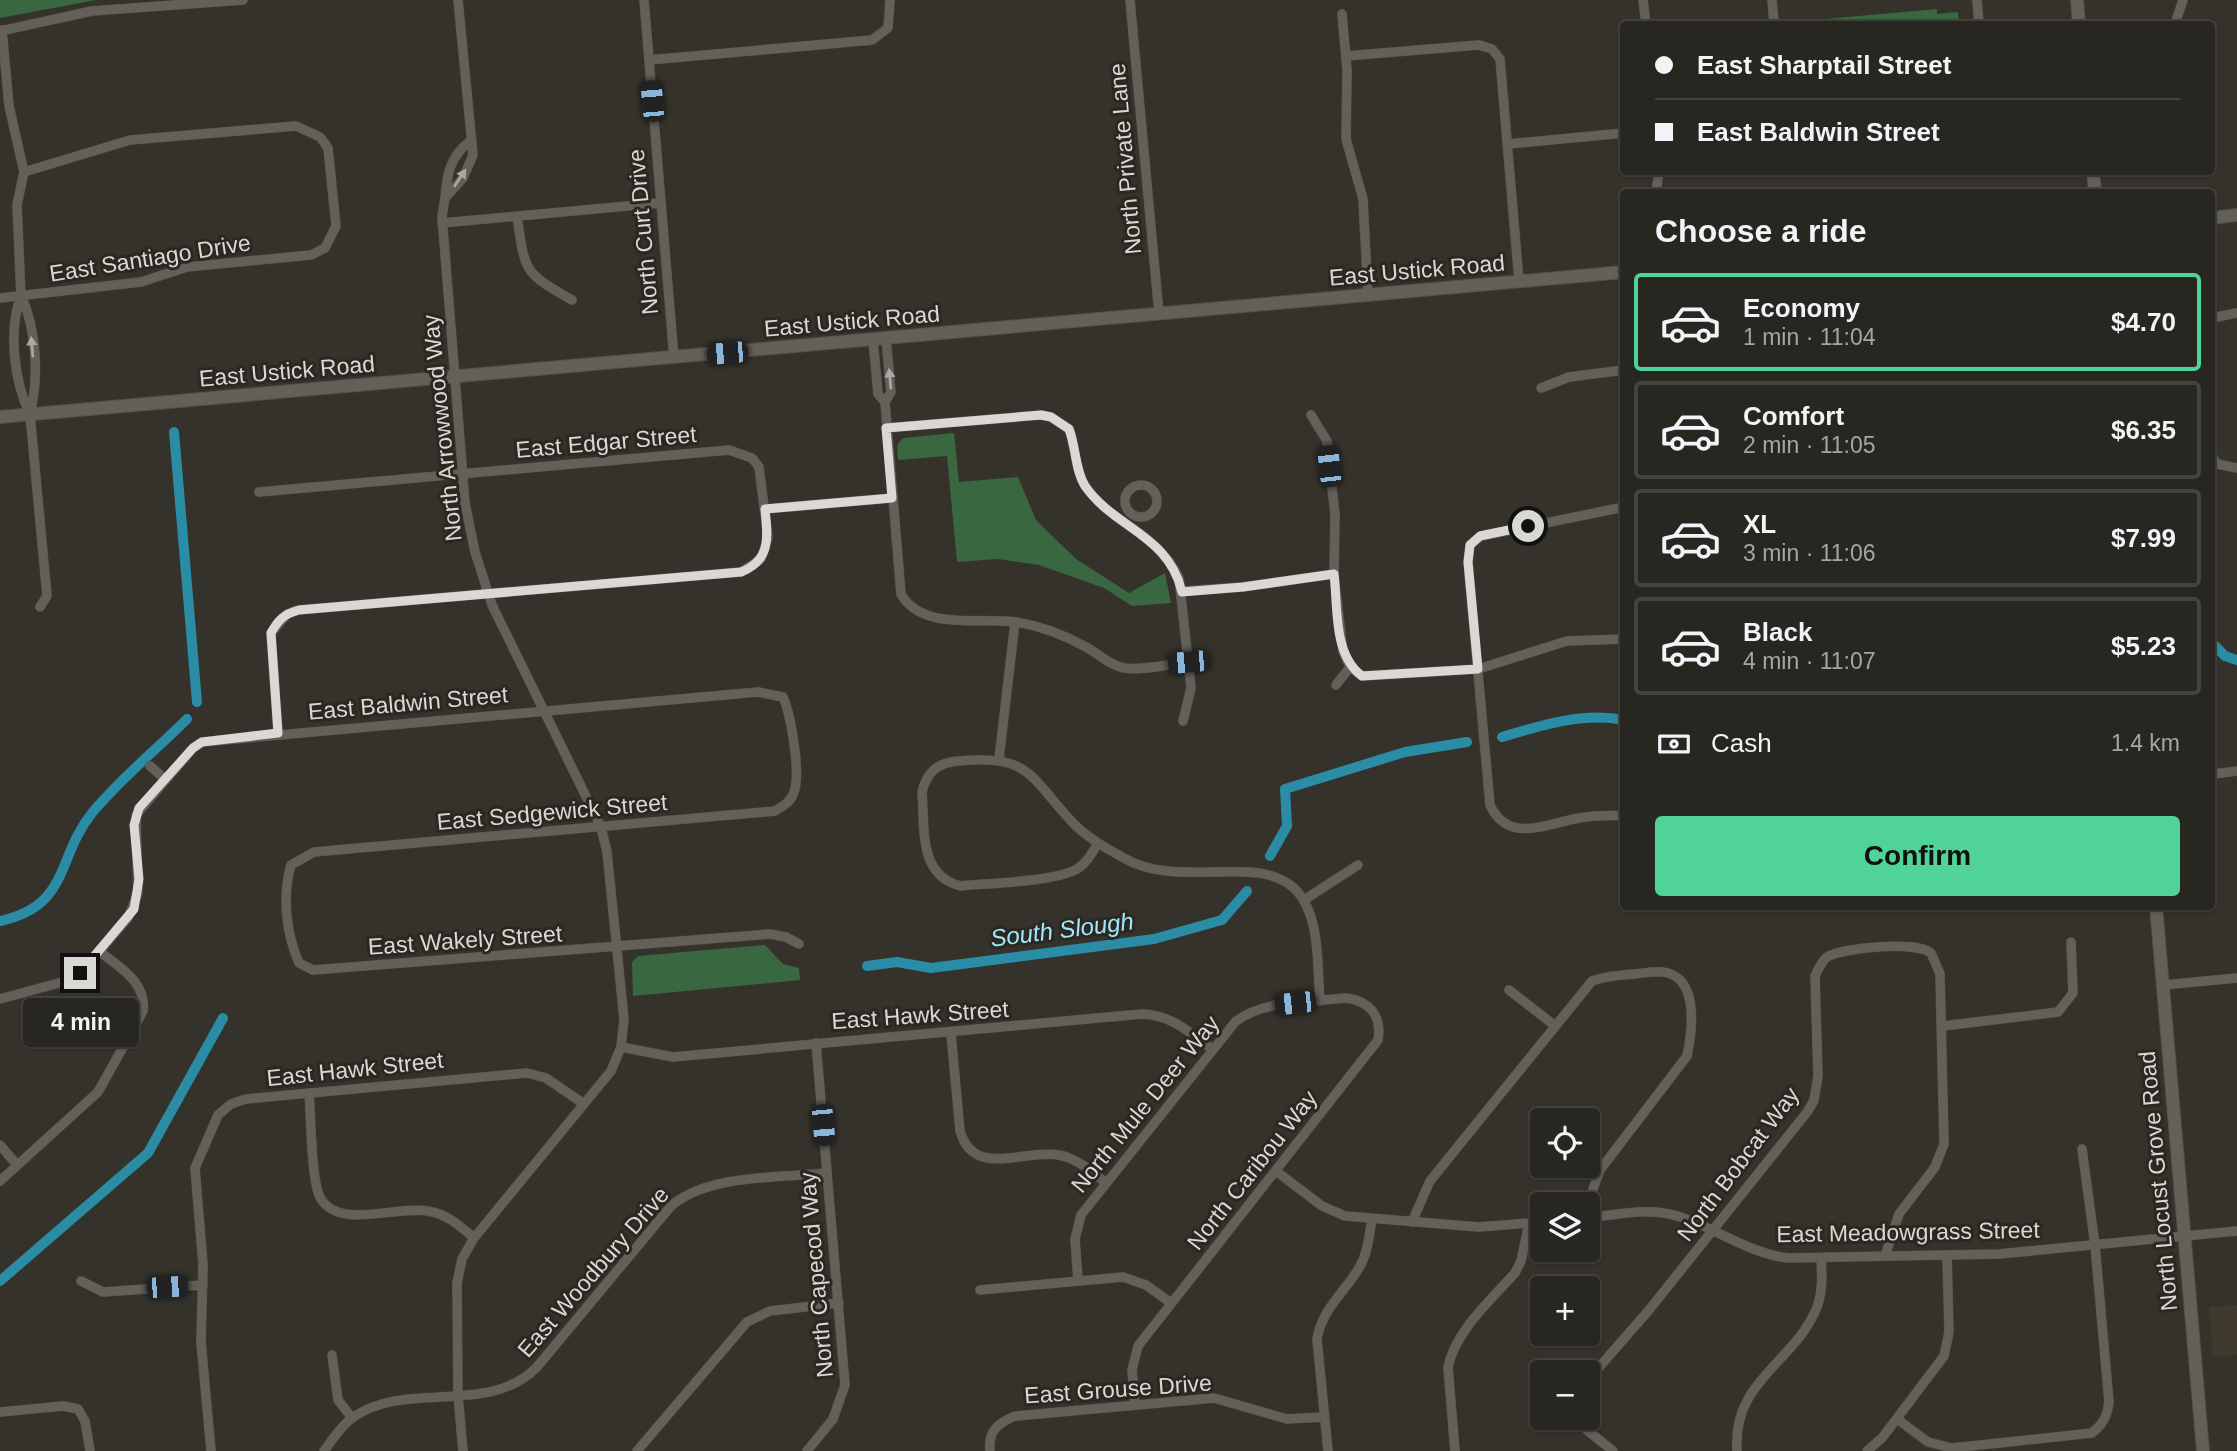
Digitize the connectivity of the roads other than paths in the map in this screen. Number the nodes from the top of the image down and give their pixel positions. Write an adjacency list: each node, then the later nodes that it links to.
1 (243, 0): 11 (street)
2 (458, 0): 22 (street)
3 (644, 0): 20 (street, North Curt Drive)
4 (891, 0): 20 (street)
5 (1130, 0): 38 (street, North Private Lane)
6 (1643, 0): 13 (street)
7 (1772, 0): 14 (street)
8 (1977, 0): 15 (street)
9 (2077, 0): 16 (main road)
10 (2183, 0): 17 (street)
11 (179, 3): 18 (street)
12 (1342, 14): 19 (street)
13 (1646, 21)
14 (1774, 21)
15 (1979, 21)
16 (2079, 21)
17 (2176, 21)
18 (1, 30): 24 (street)
19 (1346, 56): 23 (street); 33 (street)
20 (649, 60): 26 (street, North Curt Drive)
21 (1620, 133): 23 (street)
22 (469, 142): 25 (street, North Arrowwood Way); 25 (street, one-way to 22)
23 (1508, 144): 32 (street)
24 (24, 172): 34 (street); 34 (street, East Santiago Drive)
25 (445, 198): 30 (street, North Arrowwood Way)
26 (660, 204): 28 (street); 41 (street, North Curt Drive)
27 (2237, 215): 29 (main road)
28 (517, 216): 30 (street); 36 (street)
29 (2215, 218)
30 (442, 223): 43 (street, North Arrowwood Way)
31 (1620, 272): 32 (main road, East Ustick Road)
32 (1519, 281): 33 (main road, East Ustick Road)
33 (1368, 295): 38 (main road, East Ustick Road)
34 (21, 296): 35 (street, East Santiago Drive); 45 (street, one-way to 34); 45 (street)
35 (0, 298)
36 (572, 300)
37 (2237, 313): 39 (street)
38 (1158, 314): 40 (main road, East Ustick Road)
39 (2215, 317)
40 (879, 339): 41 (main road, East Ustick Road); 48 (street)
41 (674, 358): 43 (main road, East Ustick Road)
42 (1620, 371): 44 (street)
43 (454, 377): 45 (main road, East Ustick Road); 51 (street, North Arrowwood Way)
44 (1541, 388)
45 (30, 414): 47 (main road, East Ustick Road); 61 (street)
46 (1311, 415): 58 (street)
47 (0, 417)
48 (886, 428): 53 (street); 57 (street)
49 (2215, 460): 50 (street)
50 (2237, 468)
51 (462, 474): 52 (street, East Edgar Street); 55 (street, East Edgar Street); 60 (street, North Arrowwood Way)
52 (259, 492)
53 (892, 498): 55 (street); 62 (street)
54 (1620, 508): 66 (street)
55 (765, 509): 60 (street)
56 (1131, 513): 57 (street)
57 (1125, 522): 59 (street)
58 (1334, 574): 59 (street); 65 (street)
59 (1182, 592): 64 (street)
60 (487, 594): 68 (street, North Arrowwood Way); 70 (street)
61 (40, 607)
62 (1015, 622): 64 (street); 71 (street)
63 (1620, 639): 66 (street)
64 (1188, 662): 69 (street)
65 (1350, 667): 66 (street); 67 (street)
66 (1478, 669): 77 (street)
67 (1336, 685)
68 (542, 710): 70 (street, East Baldwin Street); 76 (street, East Baldwin Street); 78 (street, North Arrowwood Way)
69 (1183, 721)
70 (278, 733): 75 (street, East Baldwin Street)
71 (999, 759): 79 (street); 79 (street)
72 (150, 766): 75 (street)
73 (2237, 771): 74 (street)
74 (2215, 774)
75 (165, 779): 86 (street, East Baldwin Street)
76 (795, 791): 78 (street, East Sedgewick Street)
77 (1620, 816)
78 (601, 827): 85 (street, North Arrowwood Way); 87 (street, East Sedgewick Street)
79 (1098, 843): 81 (street)
80 (1358, 865): 81 (street)
81 (1304, 901): 92 (street)
82 (2156, 910): 89 (main road, North Locust Grove Road)
83 (2071, 942): 94 (street)
84 (799, 944): 85 (street, East Wakely Street)
85 (619, 947): 87 (street, East Wakely Street); 97 (street, North Arrowwood Way)
86 (99, 951): 91 (street, East Baldwin Street); 103 (street)
87 (313, 970)
88 (2237, 978): 89 (street)
89 (2163, 985): 115 (main road, North Locust Grove Road)
90 (1509, 990): 93 (street)
91 (0, 999)
92 (1320, 1001): 98 (street, North Mule Deer Way); 104 (street, North Caribou Way)
93 (1554, 1025): 108 (street); 111 (street)
94 (1943, 1026): 113 (street, North Bobcat Way); 119 (street)
95 (951, 1034): 96 (street, East Hawk Street); 98 (street, East Hawk Street); 107 (street)
96 (816, 1043): 97 (street, East Hawk Street); 105 (street, North Capecod Way)
97 (621, 1047): 100 (street, North Arrowwood Way)
98 (1212, 1049): 107 (street, North Mule Deer Way)
99 (309, 1093): 100 (street, East Hawk Street); 116 (street); 123 (street, East Hawk Street)
100 (584, 1104): 116 (street, North Arrowwood Way)
101 (0, 1145): 103 (street)
102 (2082, 1149): 117 (street)
103 (17, 1165): 106 (street)
104 (1276, 1171): 110 (street); 126 (street, North Caribou Way)
105 (827, 1173): 125 (street, North Capecod Way); 129 (street, East Woodbury Drive)
106 (0, 1181)
107 (1106, 1183): 121 (street, North Mule Deer Way)
108 (1593, 1192)
109 (1600, 1217): 113 (street, East Meadowgrass Street)
110 (1372, 1219): 111 (street); 132 (street)
111 (1412, 1222): 112 (street)
112 (1529, 1224): 145 (street)
113 (1712, 1231): 120 (street, East Meadowgrass Street); 128 (street, North Bobcat Way)
114 (2237, 1231): 115 (street, East Meadowgrass Street)
115 (2184, 1235): 117 (street, East Meadowgrass Street); 148 (main road, North Locust Grove Road)
116 (474, 1238): 129 (street, North Arrowwood Way)
117 (2095, 1245): 118 (street, East Meadowgrass Street); 134 (street)
118 (1947, 1255): 119 (street, East Meadowgrass Street); 134 (street)
119 (1885, 1256): 120 (street, East Meadowgrass Street)
120 (1821, 1258): 146 (street)
121 (1078, 1280): 124 (street); 126 (street)
122 (81, 1281): 123 (street)
123 (203, 1285): 138 (street)
124 (980, 1290)
125 (839, 1303): 141 (street); 142 (street, North Capecod Way)
126 (1171, 1303): 130 (street, North Caribou Way)
127 (332, 1355): 133 (street)
128 (1600, 1365)
129 (458, 1396): 133 (street, East Woodbury Drive); 140 (street, North Arrowwood Way)
130 (1135, 1404): 132 (street, East Grouse Drive); 143 (street, East Grouse Drive)
131 (0, 1412): 137 (street)
132 (1324, 1417): 144 (street)
133 (352, 1418): 139 (street, East Woodbury Drive)
134 (1897, 1419): 147 (street)
135 (1587, 1430): 136 (street)
136 (1607, 1449)
137 (90, 1451)
138 (211, 1451)
139 (324, 1451)
140 (463, 1451)
141 (637, 1451)
142 (807, 1451)
143 (990, 1451)
144 (1328, 1451)
145 (1455, 1451)
146 (1737, 1451)
147 (1867, 1451)
148 (2203, 1451)

